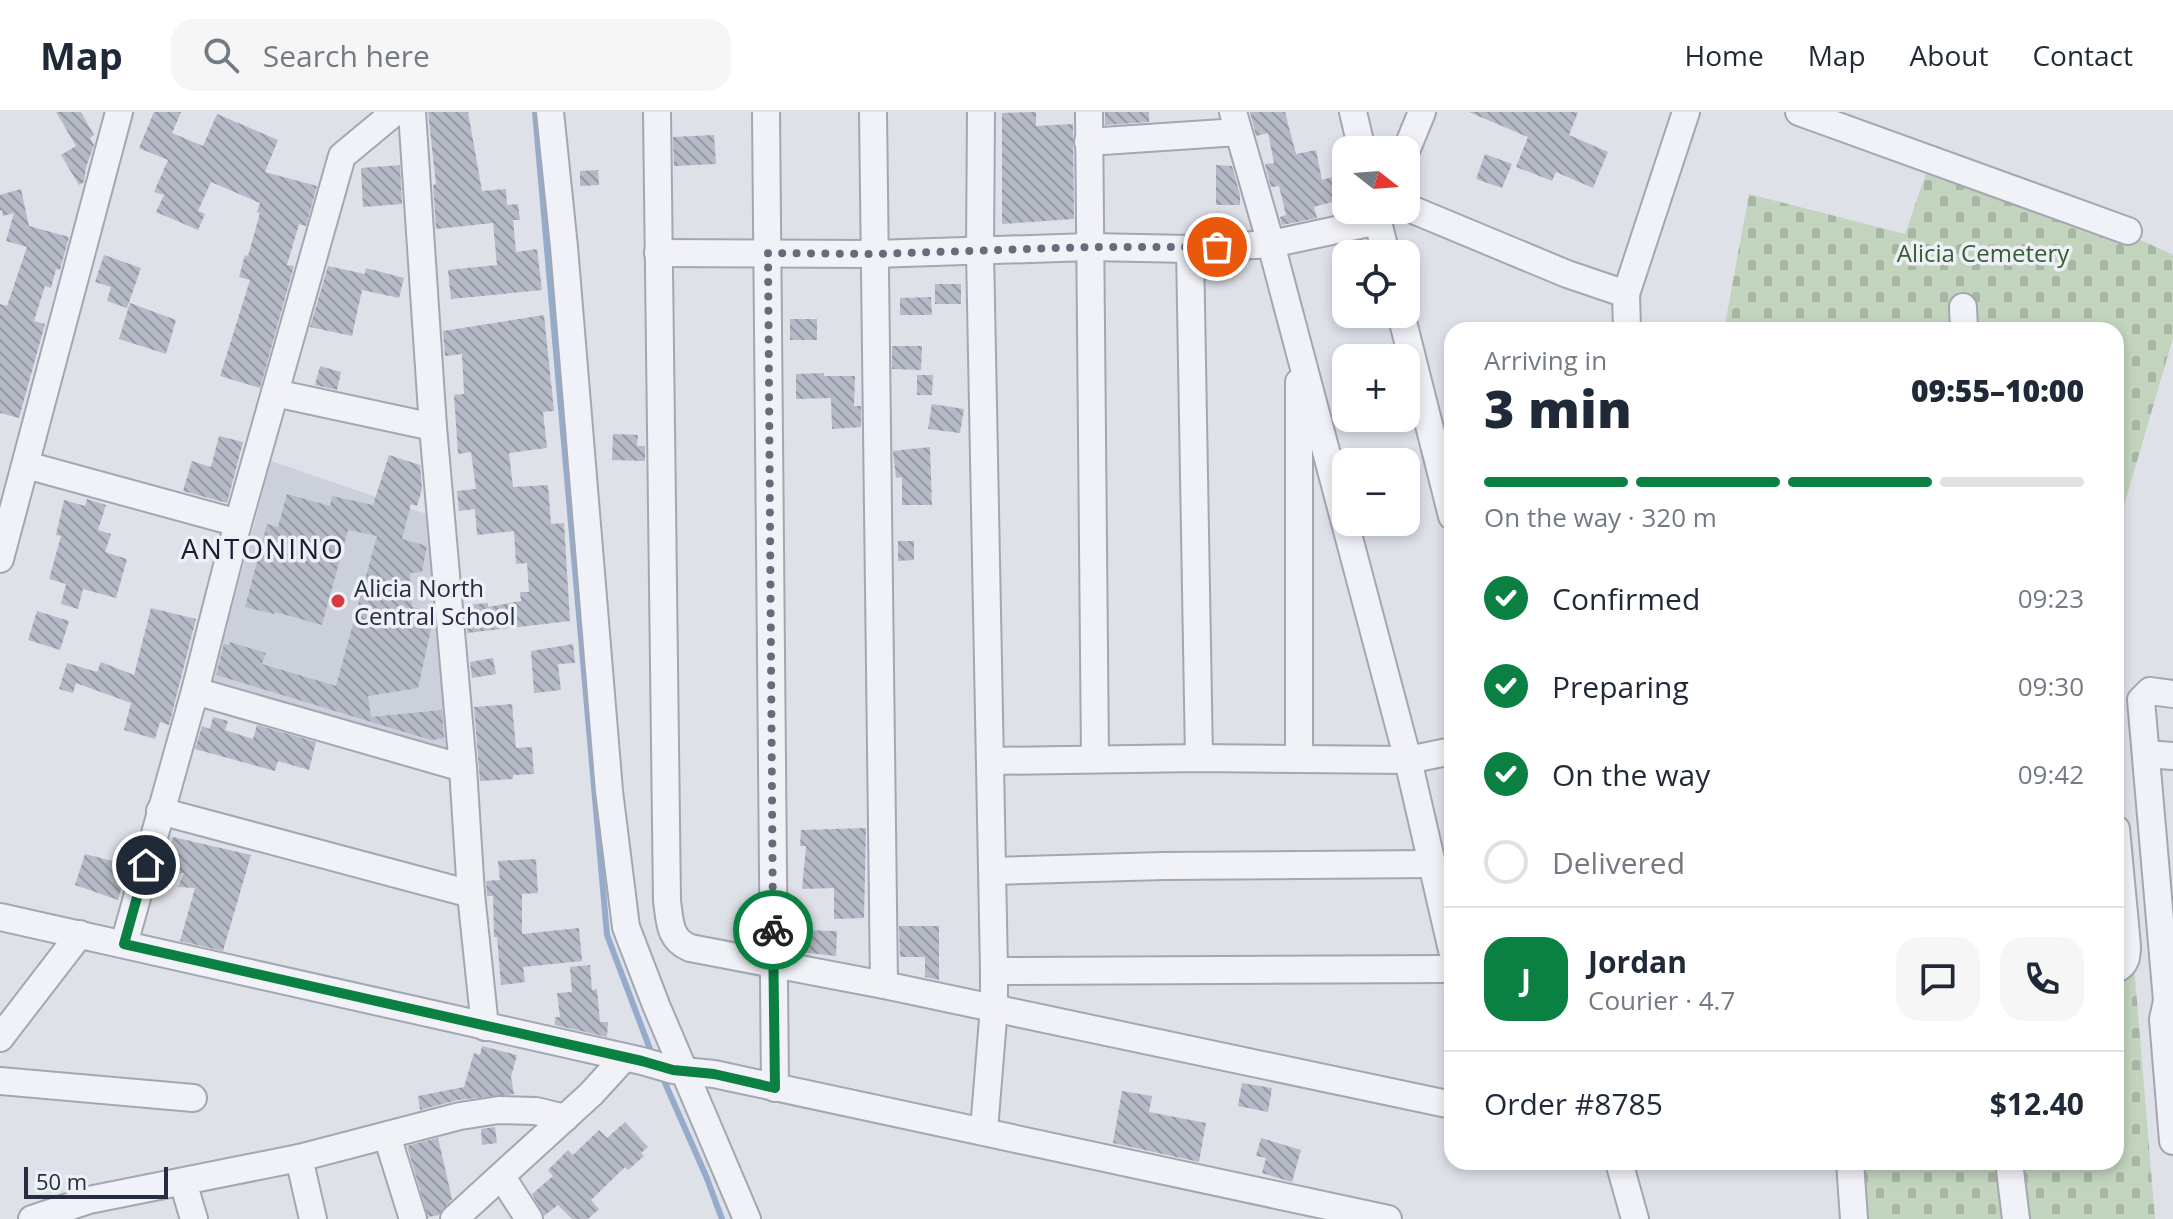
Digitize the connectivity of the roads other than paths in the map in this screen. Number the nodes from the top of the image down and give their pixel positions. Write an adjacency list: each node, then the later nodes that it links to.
1 (119, 112): 35 (street)
2 (395, 112): 33 (street)
3 (412, 112): 34 (street)
4 (550, 112): 69 (street)
5 (657, 112): 26 (street)
6 (766, 112): 27 (street)
7 (873, 112): 28 (street)
8 (981, 112): 25 (street)
9 (1089, 112): 18 (street)
10 (1353, 112): 16 (street)
11 (1422, 112): 17 (street)
12 (1686, 112): 29 (street)
13 (1799, 112): 15 (street)
14 (1235, 122): 18 (street); 22 (street)
15 (1864, 123): 21 (street)
16 (1359, 136)
17 (1412, 136)
18 (1088, 142): 23 (street)
19 (1420, 213): 29 (street)
20 (1342, 224): 22 (street)
21 (2128, 231)
22 (1271, 244): 24 (street); 32 (street)
23 (1090, 247): 24 (street); 25 (street); 45 (street)
24 (1190, 249): 44 (street)
25 (980, 252): 28 (street); 48 (street)
26 (658, 253): 27 (street); 60 (street)
27 (768, 253): 28 (street); 60 (street)
28 (874, 254): 63 (street)
29 (1626, 294): 30 (street)
30 (1627, 322)
31 (1405, 328): 36 (street)
32 (1299, 347): 46 (street); 47 (street)
33 (275, 393): 34 (street); 37 (street)
34 (433, 427): 49 (street)
35 (26, 465): 37 (street); 38 (street)
36 (1444, 484)
37 (238, 523): 39 (street)
38 (0, 559)
39 (195, 691): 49 (street); 50 (street)
40 (2173, 694): 42 (street)
41 (1444, 753): 47 (street)
42 (2146, 754): 43 (street); 64 (street)
43 (2173, 756)
44 (1199, 758): 45 (street); 46 (street)
45 (1095, 759): 48 (street)
46 (1299, 759): 47 (street)
47 (1408, 760): 51 (street)
48 (991, 761): 52 (street)
49 (463, 768): 53 (street)
50 (160, 811): 53 (street); 58 (street)
51 (1432, 864): 52 (street); 55 (street)
52 (993, 871): 62 (street)
53 (471, 894): 66 (street)
54 (2124, 914): 59 (street)
55 (1444, 916)
56 (0, 917): 57 (street)
57 (80, 934): 58 (street); 67 (street)
58 (124, 944): 66 (street)
59 (2124, 963)
60 (773, 964): 63 (street); 71 (street)
61 (1444, 969): 62 (street)
62 (994, 971): 65 (street)
63 (884, 985): 65 (street)
64 (2170, 997): 77 (street)
65 (994, 1007): 73 (street); 75 (street)
66 (485, 1027): 68 (street)
67 (0, 1038)
68 (633, 1060): 69 (street); 74 (street)
69 (679, 1071): 71 (street); 92 (street)
70 (0, 1081): 72 (street)
71 (775, 1088): 75 (street)
72 (193, 1098)
73 (1444, 1103)
74 (565, 1118): 76 (street); 82 (street)
75 (984, 1130): 85 (street)
76 (387, 1136): 78 (street); 89 (street)
77 (2173, 1141)
78 (299, 1158): 83 (street); 88 (street)
79 (1621, 1170): 94 (street)
80 (1851, 1170): 95 (street)
81 (2010, 1170): 96 (street)
82 (502, 1177): 90 (street); 91 (street)
83 (183, 1182): 84 (street); 87 (street)
84 (92, 1210): 86 (street)
85 (1364, 1216): 93 (street)
86 (32, 1219)
87 (194, 1219)
88 (313, 1219)
89 (413, 1219)
90 (454, 1219)
91 (529, 1219)
92 (747, 1219)
93 (1388, 1219)
94 (1635, 1219)
95 (1854, 1219)
96 (2016, 1219)

